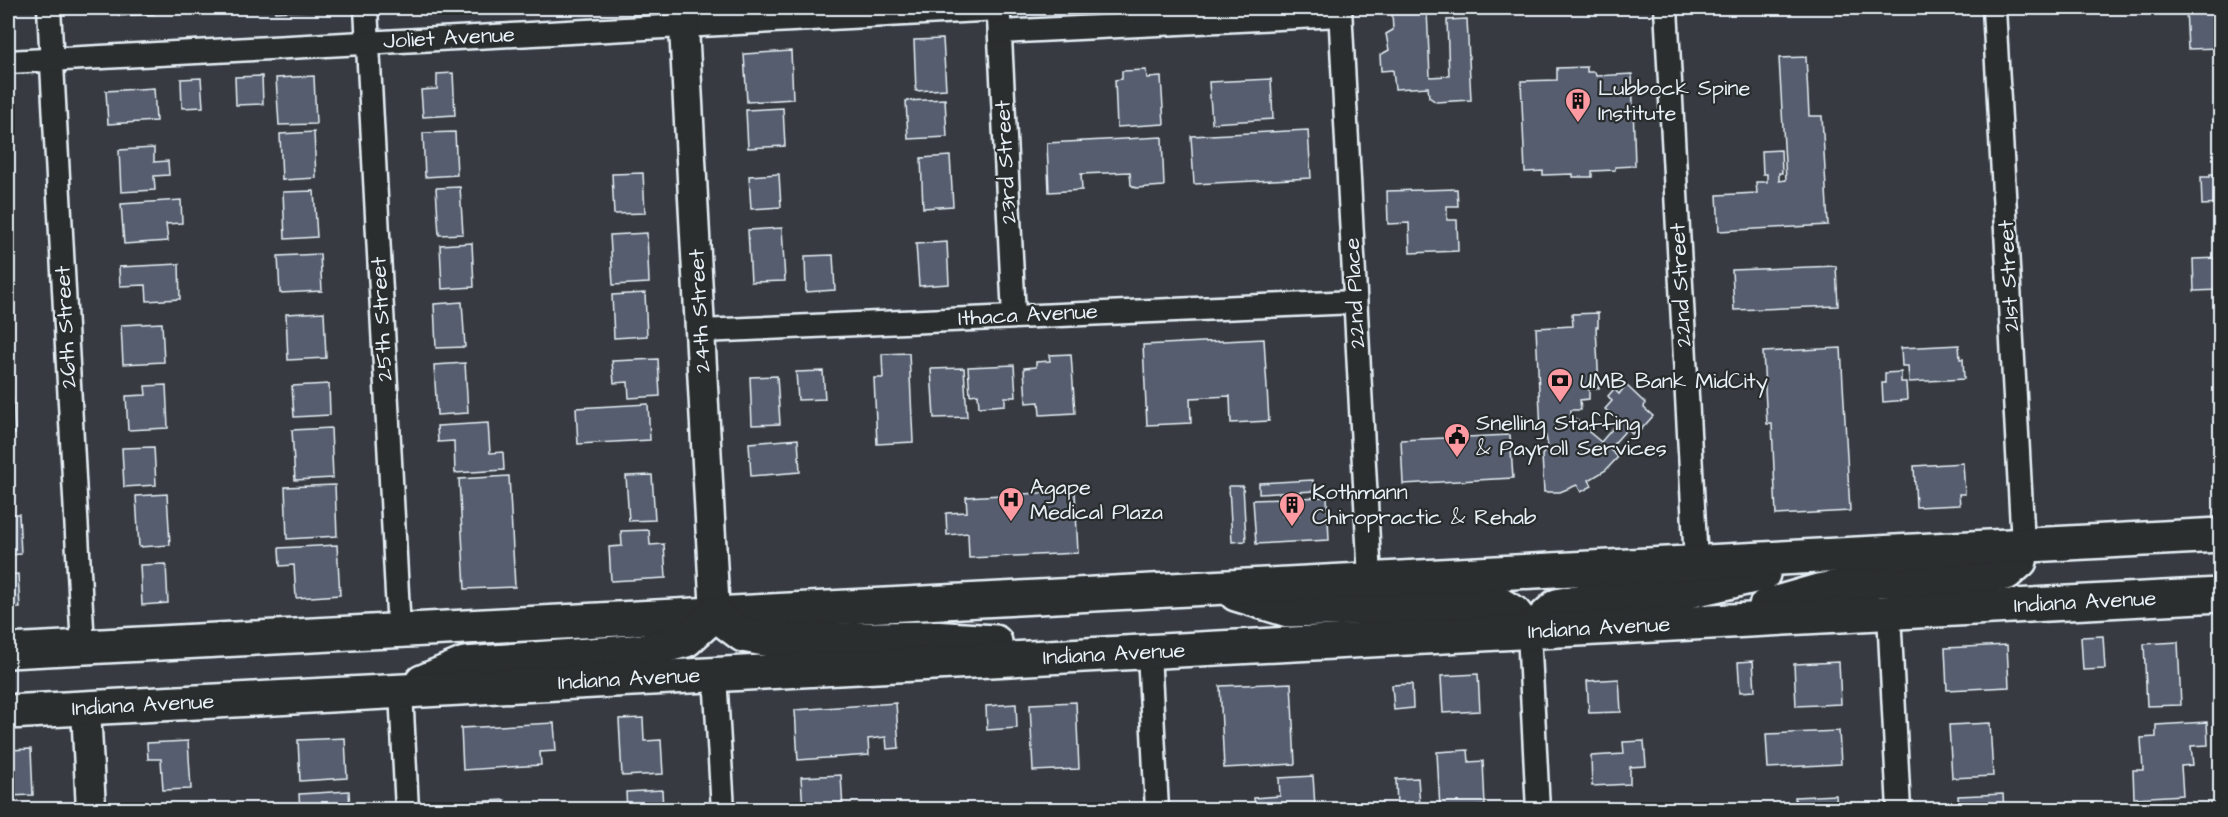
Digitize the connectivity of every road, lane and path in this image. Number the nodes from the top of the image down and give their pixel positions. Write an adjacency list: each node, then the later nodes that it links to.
1 (49, 8): 10 (street, 26th Street)
2 (366, 8): 9 (street, 25th Street)
3 (999, 8): 7 (street, Joliet Avenue); 8 (street, 23rd Street)
4 (1666, 8): 18 (street, 22nd Street)
5 (1994, 8): 16 (street, 21st Street)
6 (1340, 11): 8 (street); 12 (street, 22nd Place)
7 (684, 16): 9 (street, Joliet Avenue); 14 (street, 24th Street)
8 (1000, 32): 13 (street, 23rd Street)
9 (368, 42): 10 (street, Joliet Avenue); 25 (street, 25th Street)
10 (51, 60): 11 (street, Joliet Avenue); 27 (street, 26th Street)
11 (8, 62)
12 (1355, 302): 13 (street, Ithaca Avenue); 19 (street, 22nd Place)
13 (1014, 316): 14 (street, Ithaca Avenue)
14 (701, 330): 23 (street, 24th Street)
15 (2220, 534): 16 (main road)
16 (2023, 545): 17 (main road); 24 (main road)
17 (1846, 554): 18 (main road); 26 (main road)
18 (1696, 562): 19 (main road)
19 (1370, 579): 20 (main road)
20 (1216, 588): 23 (main road); 26 (main road)
21 (2220, 595): 22 (main road, Indiana Avenue)
22 (1888, 613): 24 (main road, Indiana Avenue); 39 (street)
23 (716, 614): 25 (main road); 29 (main road); 31 (main road)
24 (1713, 622): 26 (main road, Indiana Avenue)
25 (399, 631): 27 (main road)
26 (1529, 632): 29 (main road, Indiana Avenue); 38 (street)
27 (82, 647): 28 (main road)
28 (8, 651)
29 (1149, 652): 30 (main road, Indiana Avenue); 37 (street)
30 (715, 675): 31 (main road, Indiana Avenue); 36 (street)
31 (401, 691): 32 (main road, Indiana Avenue); 35 (street)
32 (86, 708): 33 (main road, Indiana Avenue); 34 (street)
33 (8, 712)
34 (91, 810)
35 (407, 810)
36 (723, 810)
37 (1157, 810)
38 (1538, 810)
39 (1899, 810)

